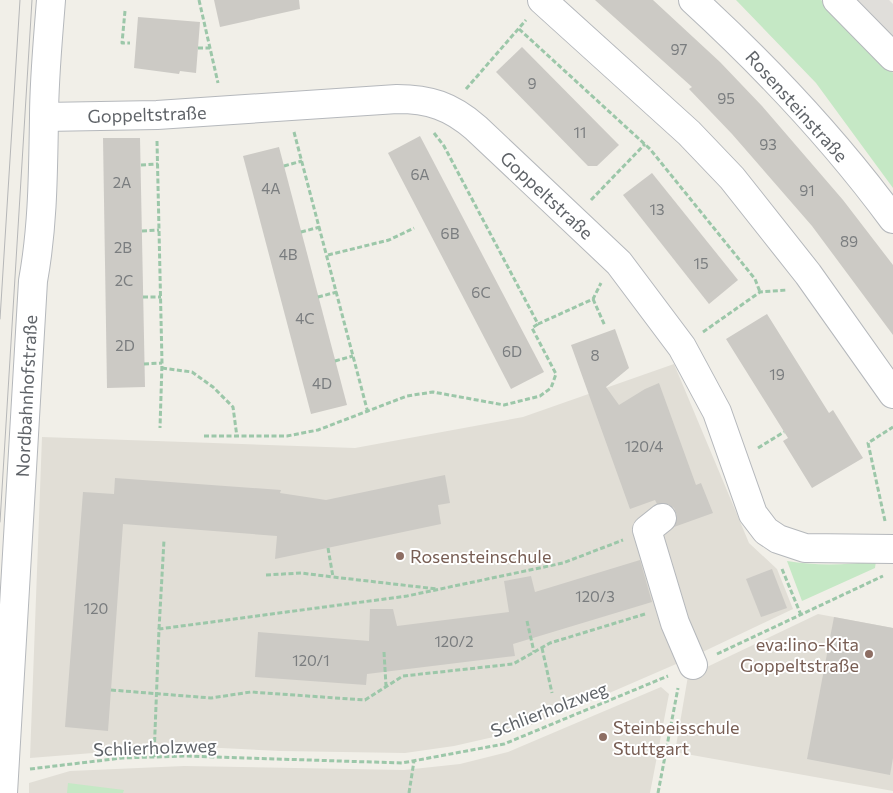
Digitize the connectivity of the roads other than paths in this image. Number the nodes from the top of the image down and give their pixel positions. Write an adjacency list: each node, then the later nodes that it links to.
1 (51, 0): 8 (street, Nordbahnhofstraße)
2 (693, 0): 9 (street, Rosensteinstraße)
3 (837, 0): 7 (street)
4 (859, 0): 6 (street)
5 (536, 7): 10 (street)
6 (893, 35)
7 (893, 57)
8 (44, 117): 12 (street, Goppeltstraße); 14 (street, Nordbahnhofstraße)
9 (893, 219)
10 (893, 394)
11 (654, 524): 13 (street)
12 (889, 549)
13 (687, 667)
14 (4, 782)

